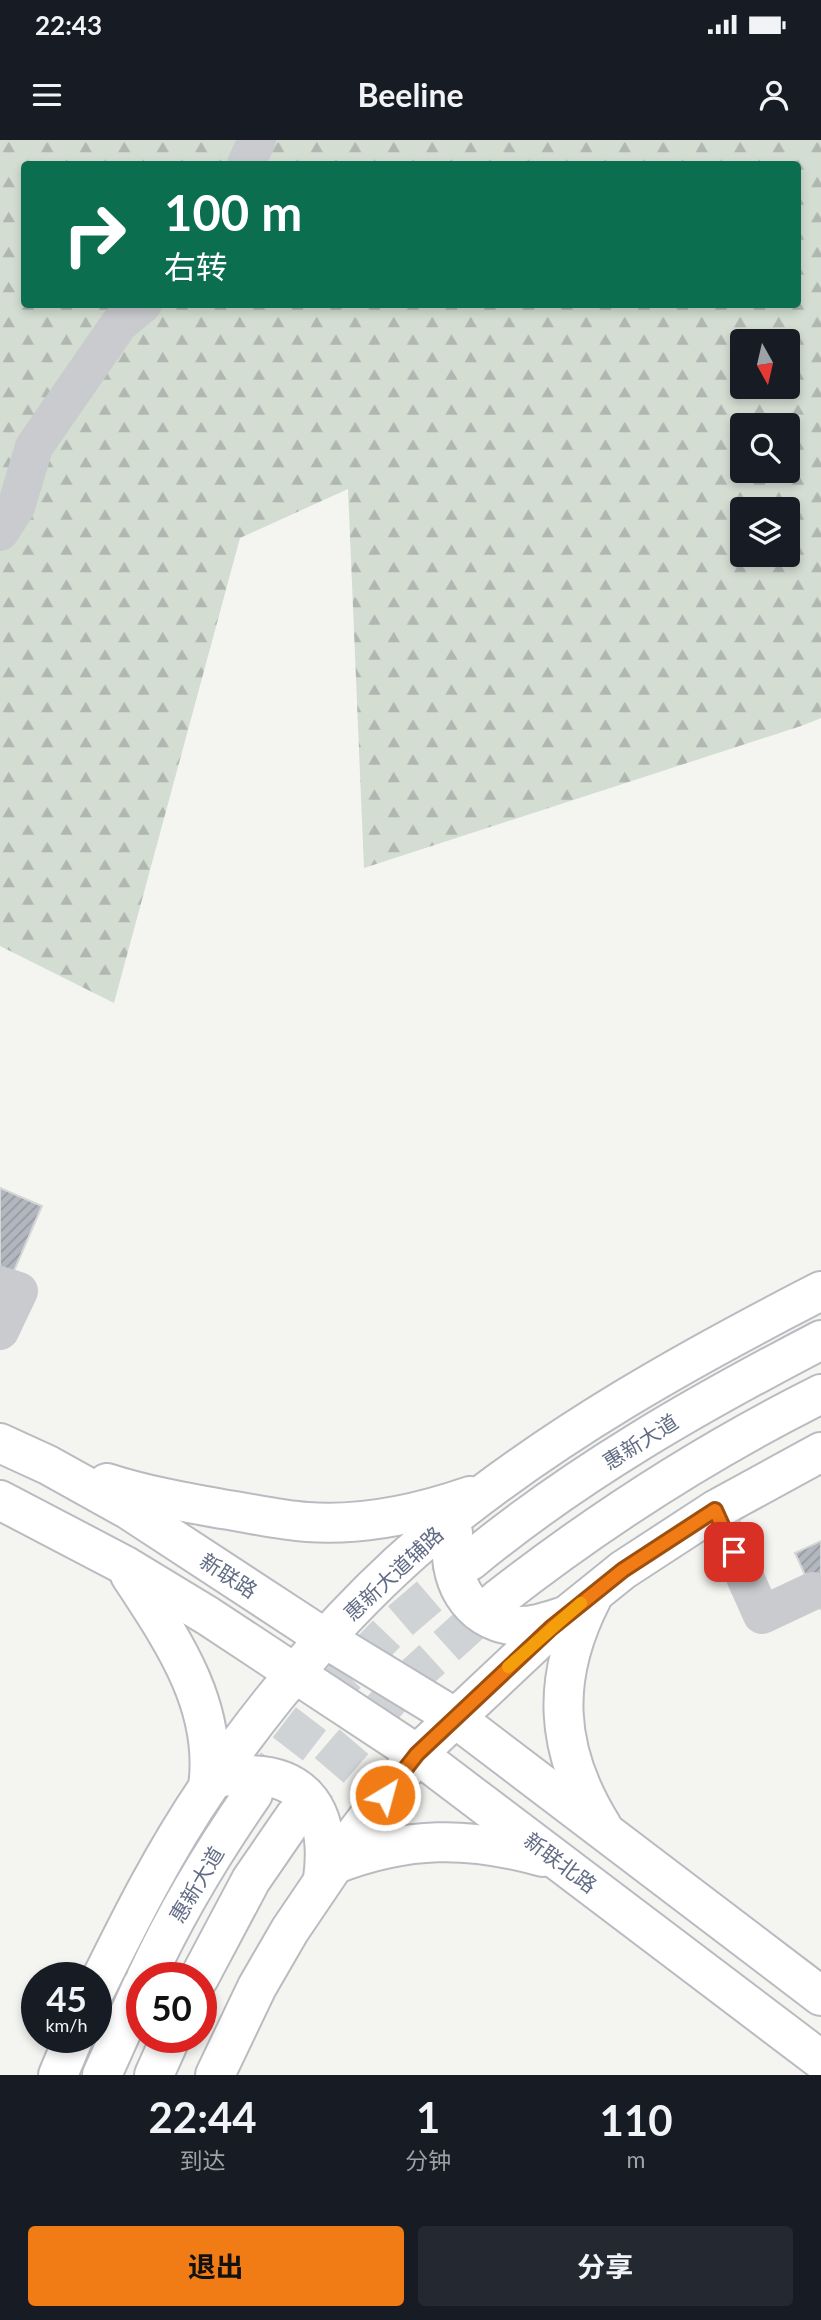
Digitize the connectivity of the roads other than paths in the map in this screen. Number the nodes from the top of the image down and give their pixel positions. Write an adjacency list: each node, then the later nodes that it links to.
1 (257, 140): 2 (street)
2 (247, 161)
3 (138, 308): 4 (street)
4 (0, 532)
5 (0, 1285): 7 (street)
6 (821, 1291): 13 (main road, 惠新大道辅路)
7 (0, 1331)
8 (821, 1340): 17 (main road, 惠新大道)
9 (821, 1394): 21 (main road)
10 (0, 1443): 12 (main road, 新联路)
11 (821, 1452): 15 (main road)
12 (48, 1465): 13 (main road); 23 (main road, 新联路)
13 (494, 1487): 16 (main road, 惠新大道辅路)
14 (0, 1500): 18 (main road)
15 (715, 1510): 19 (main road); 20 (street)
16 (458, 1514): 22 (main road); 23 (main road, 惠新大道辅路)
17 (470, 1561)
18 (124, 1565): 24 (main road); 27 (main road)
19 (595, 1591): 22 (main road); 30 (main road)
20 (813, 1591)
21 (496, 1600)
22 (565, 1616): 25 (main road)
23 (326, 1639): 24 (main road, 惠新大道辅路); 25 (main road, 新联路)
24 (294, 1674): 26 (main road, 新联北路); 27 (main road, 惠新大道辅路)
25 (454, 1717): 26 (main road); 30 (main road)
26 (417, 1754): 31 (main road, 新联北路); 32 (main road)
27 (211, 1783): 32 (main road); 33 (main road, 惠新大道辅路)
28 (253, 1794): 34 (main road, 惠新大道)
29 (295, 1816): 35 (main road)
30 (608, 1836): 36 (main road)
31 (559, 1861): 32 (main road); 40 (main road, 新联北路)
32 (328, 1872): 44 (main road)
33 (110, 1962)
34 (154, 1962)
35 (207, 1962)
36 (821, 1996)
37 (126, 2022): 42 (main road)
38 (67, 2053): 41 (main road)
39 (164, 2053): 43 (main road)
40 (821, 2060)
41 (58, 2075)
42 (102, 2075)
43 (154, 2075)
44 (215, 2075)

